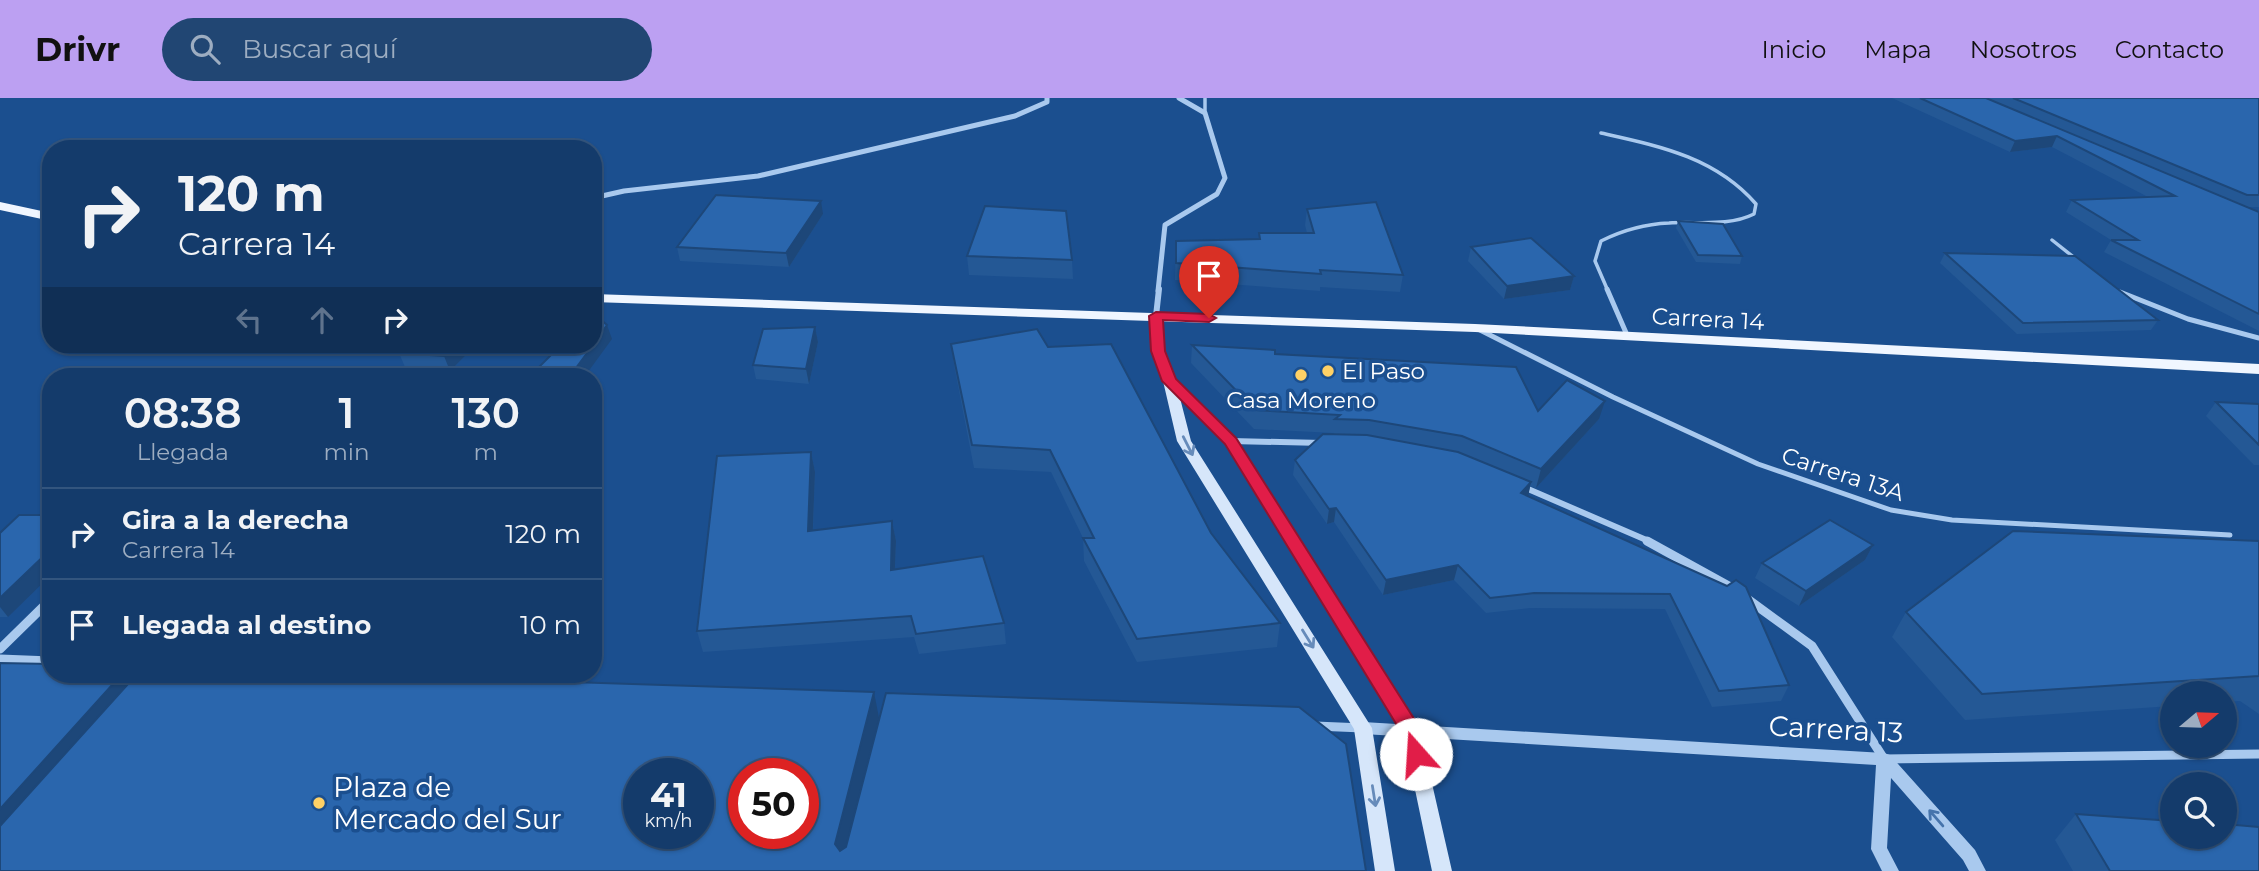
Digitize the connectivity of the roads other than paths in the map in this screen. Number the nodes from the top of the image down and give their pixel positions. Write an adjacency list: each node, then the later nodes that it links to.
1 (1047, 98): 6 (street)
2 (1179, 98): 4 (street)
3 (1205, 98): 4 (lane)
4 (1205, 113): 13 (street)
5 (1601, 133): 15 (lane)
6 (602, 196)
7 (0, 206): 8 (main road)
8 (42, 215)
9 (2052, 240): 10 (lane)
10 (2082, 264)
11 (2113, 288): 16 (lane)
12 (602, 298): 13 (main road, Carrera 14)
13 (1156, 316): 14 (main road, Carrera 14); 18 (main road)
14 (1475, 328): 15 (main road, Carrera 14); 22 (lane, Carrera 13A)
15 (1628, 338): 17 (main road, Carrera 14)
16 (2259, 338)
17 (2259, 369)
18 (1170, 381): 19 (main road); 28 (main road, one-way to 28)
19 (1231, 441): 20 (street); 29 (main road)
20 (1338, 444)
21 (1517, 485): 31 (street)
22 (2230, 535)
23 (42, 608): 24 (street)
24 (0, 649)
25 (0, 659): 26 (street)
26 (42, 661)
27 (1307, 725): 28 (street)
28 (1363, 728): 29 (street, Carrera 13); 32 (main road, one-way to 32)
29 (1411, 731): 31 (street, Carrera 13); 33 (main road)
30 (2259, 754): 31 (street, Carrera 13)
31 (1884, 759): 34 (street); 35 (street, one-way to 31)
32 (1385, 871)
33 (1442, 871)
34 (1891, 871)
35 (1978, 871)

